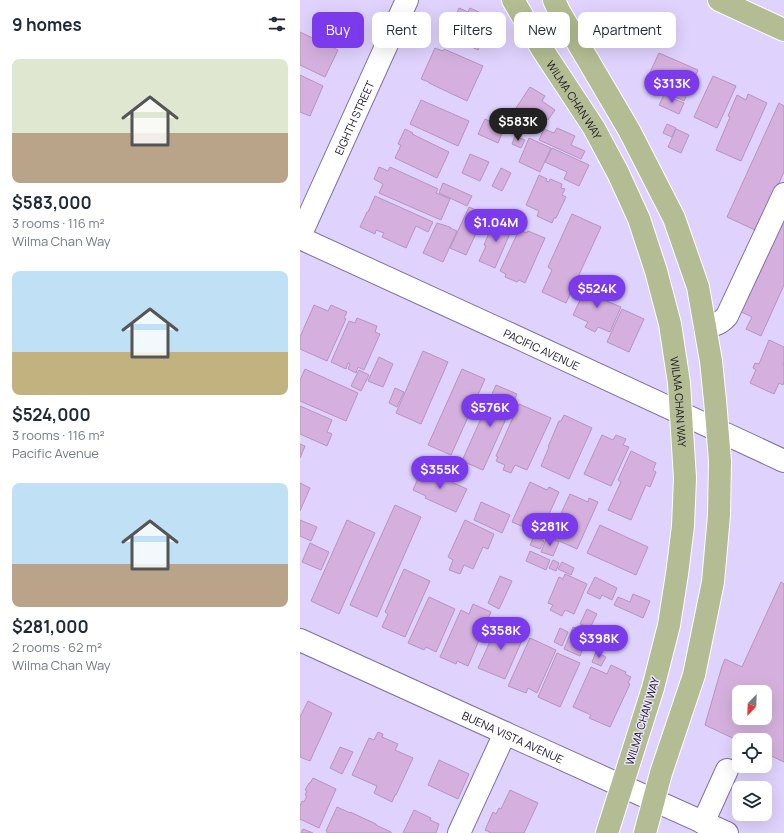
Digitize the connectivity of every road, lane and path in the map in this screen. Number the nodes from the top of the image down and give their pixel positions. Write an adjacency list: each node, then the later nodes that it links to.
1 (407, 0): 7 (street, EIGHTH STREET)
2 (513, 0): 9 (main road, WILMA CHAN WAY)
3 (554, 0): 8 (main road)
4 (719, 0): 5 (main road)
5 (784, 30)
6 (784, 194): 8 (street)
7 (300, 237): 9 (street, PACIFIC AVENUE)
8 (705, 327): 10 (main road)
9 (681, 413): 10 (street, PACIFIC AVENUE); 15 (main road, WILMA CHAN WAY)
10 (717, 430): 11 (street, PACIFIC AVENUE); 16 (main road)
11 (784, 461)
12 (300, 640): 13 (street, BUENA VISTA AVENUE)
13 (505, 733): 15 (street, BUENA VISTA AVENUE); 18 (street)
14 (727, 770): 17 (street)
15 (622, 786): 16 (street, BUENA VISTA AVENUE); 19 (main road, WILMA CHAN WAY)
16 (654, 800): 17 (street, BUENA VISTA AVENUE); 20 (main road)
17 (704, 823): 21 (street, BUENA VISTA AVENUE)
18 (459, 833)
19 (607, 833)
20 (645, 833)
21 (727, 833)

